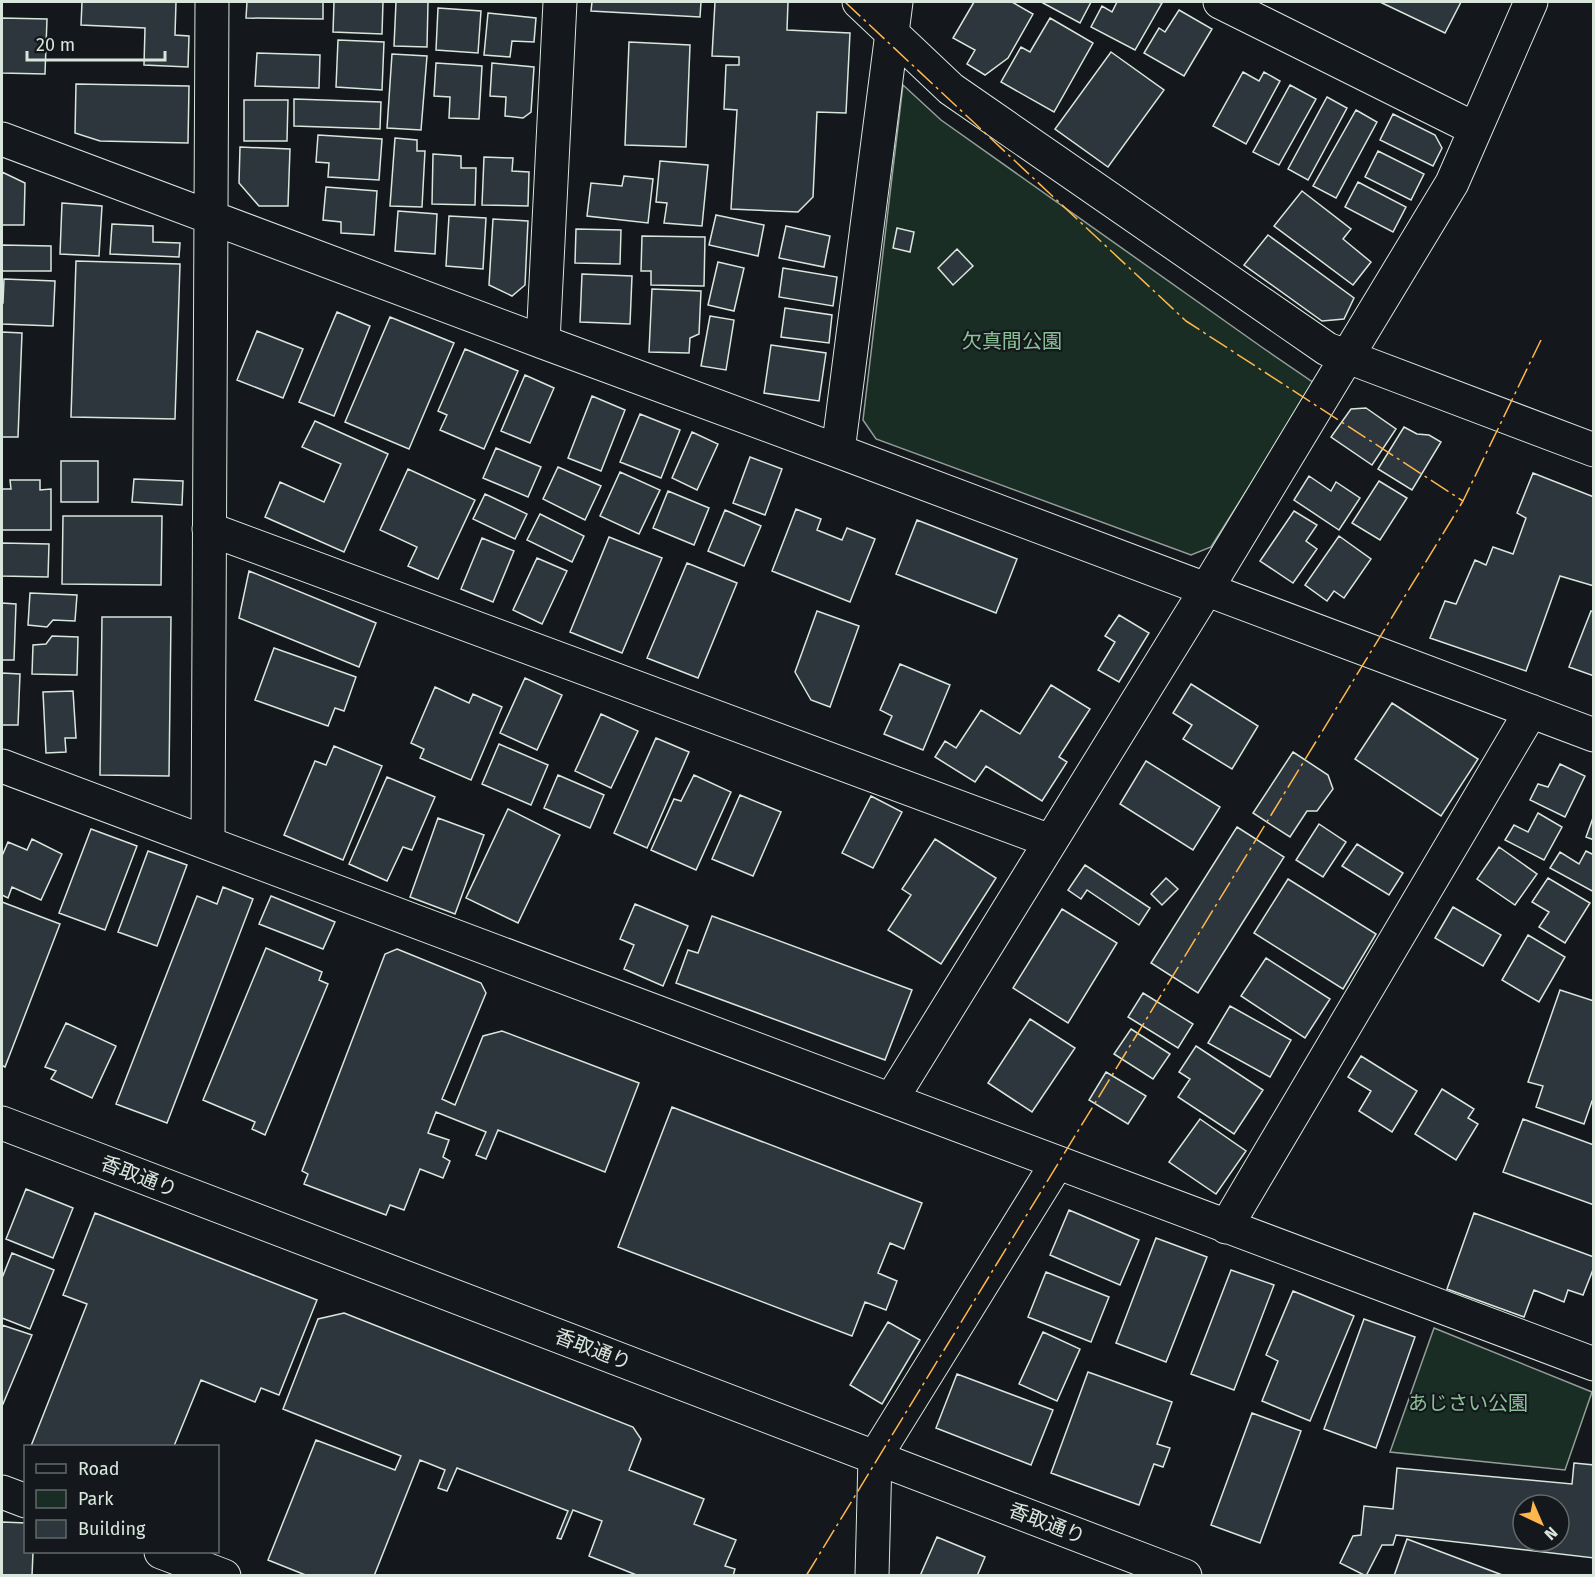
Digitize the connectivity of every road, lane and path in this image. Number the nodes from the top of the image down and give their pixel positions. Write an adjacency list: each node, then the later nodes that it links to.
1 (212, 2): 9 (street)
2 (560, 2): 10 (street)
3 (859, 2): 6 (street)
4 (1220, 2): 7 (street)
5 (1531, 2): 7 (street)
6 (894, 17): 11 (street); 13 (street)
7 (1475, 129): 11 (street)
8 (2, 139): 9 (street)
9 (210, 217): 10 (street); 14 (street)
10 (543, 342): 13 (street)
11 (1348, 356): 12 (street); 15 (street)
12 (1593, 450)
13 (838, 451): 15 (street)
14 (209, 529): 19 (street); 20 (street)
15 (1206, 590): 16 (street); 19 (street)
16 (1531, 711): 17 (street); 24 (street)
17 (1593, 735)
18 (2, 766): 20 (street)
19 (1050, 841): 21 (street)
20 (208, 843): 21 (street)
21 (891, 1100): 23 (street)
22 (2, 1123): 26 (street, 香取通り)
23 (1057, 1163): 24 (street); 26 (street)
24 (1226, 1227): 25 (street)
25 (1593, 1364)
26 (875, 1457): 31 (street); 32 (street, 香取通り)
27 (2, 1492): 28 (street)
28 (24, 1500)
29 (166, 1553): 30 (street)
30 (209, 1572)
31 (872, 1575)
32 (1185, 1575)

